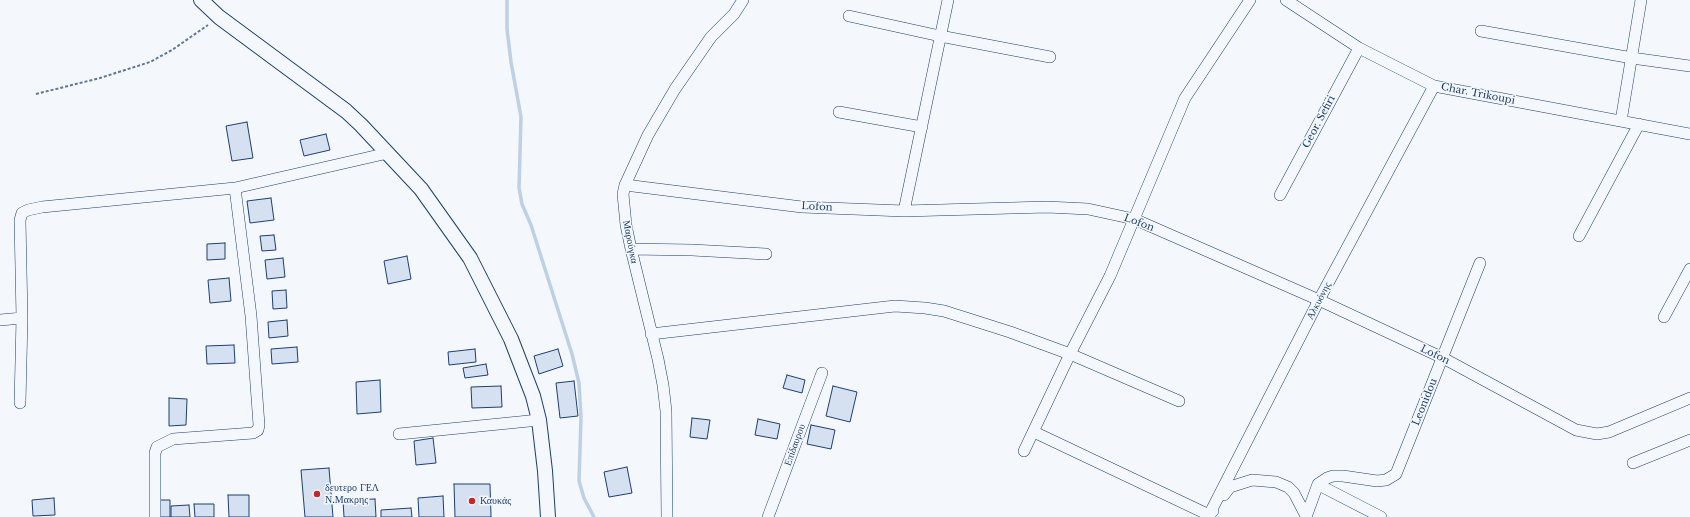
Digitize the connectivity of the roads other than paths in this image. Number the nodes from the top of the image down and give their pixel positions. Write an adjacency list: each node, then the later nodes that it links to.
1 (201, 0): 20 (street)
2 (743, 0): 21 (street, Μαρούγκα)
3 (948, 0): 9 (street)
4 (1250, 0): 25 (street)
5 (1286, 0): 10 (street, Char. Trikoupi)
6 (1641, 0): 12 (street)
7 (849, 16): 9 (street)
8 (1481, 31): 12 (street)
9 (940, 36): 11 (street); 18 (street)
10 (1359, 48): 14 (street, Char. Trikoupi); 23 (street, Geor. Sefiri)
11 (1050, 57)
12 (1632, 58): 13 (street); 16 (street)
13 (1690, 66)
14 (1434, 86): 16 (street, Char. Trikoupi); 31 (street, Αλκυόνης)
15 (839, 112): 18 (street)
16 (1621, 121): 17 (street, Char. Trikoupi)
17 (1639, 124): 19 (street, Char. Trikoupi); 26 (street)
18 (922, 127): 24 (street)
19 (1690, 134)
20 (388, 153): 22 (street); 42 (street)
21 (625, 185): 24 (street, Lofon); 27 (street, Μαρούγκα)
22 (235, 188): 33 (street); 50 (street)
23 (1280, 195)
24 (904, 211): 25 (street, Lofon)
25 (1134, 219): 31 (street, Lofon); 36 (street)
26 (1579, 236)
27 (631, 249): 28 (street); 35 (street, Μαρούγκα)
28 (766, 254)
29 (1480, 263): 37 (street, Leonidou)
30 (1690, 269): 32 (street)
31 (1319, 300): 37 (street, Lofon); 49 (street, Αλκυόνης)
32 (1664, 317)
33 (22, 318): 34 (street); 41 (street)
34 (0, 320)
35 (651, 334): 36 (street); 52 (street, Μαρούγκα)
36 (1070, 354): 40 (street); 43 (street)
37 (1443, 358): 39 (street, Lofon); 48 (street, Leonidou)
38 (822, 373): 53 (street, Επίδαυρου)
39 (1690, 398)
40 (1179, 401)
41 (20, 403)
42 (539, 420): 44 (street); 51 (street)
43 (1034, 432): 46 (street); 49 (street)
44 (399, 434)
45 (1690, 440): 47 (street)
46 (1024, 450)
47 (1633, 463)
48 (1323, 482): 54 (street); 55 (street)
49 (1209, 516): 54 (street)
50 (155, 517)
51 (548, 517)
52 (667, 517)
53 (768, 517)
54 (1306, 517)
55 (1380, 517)

